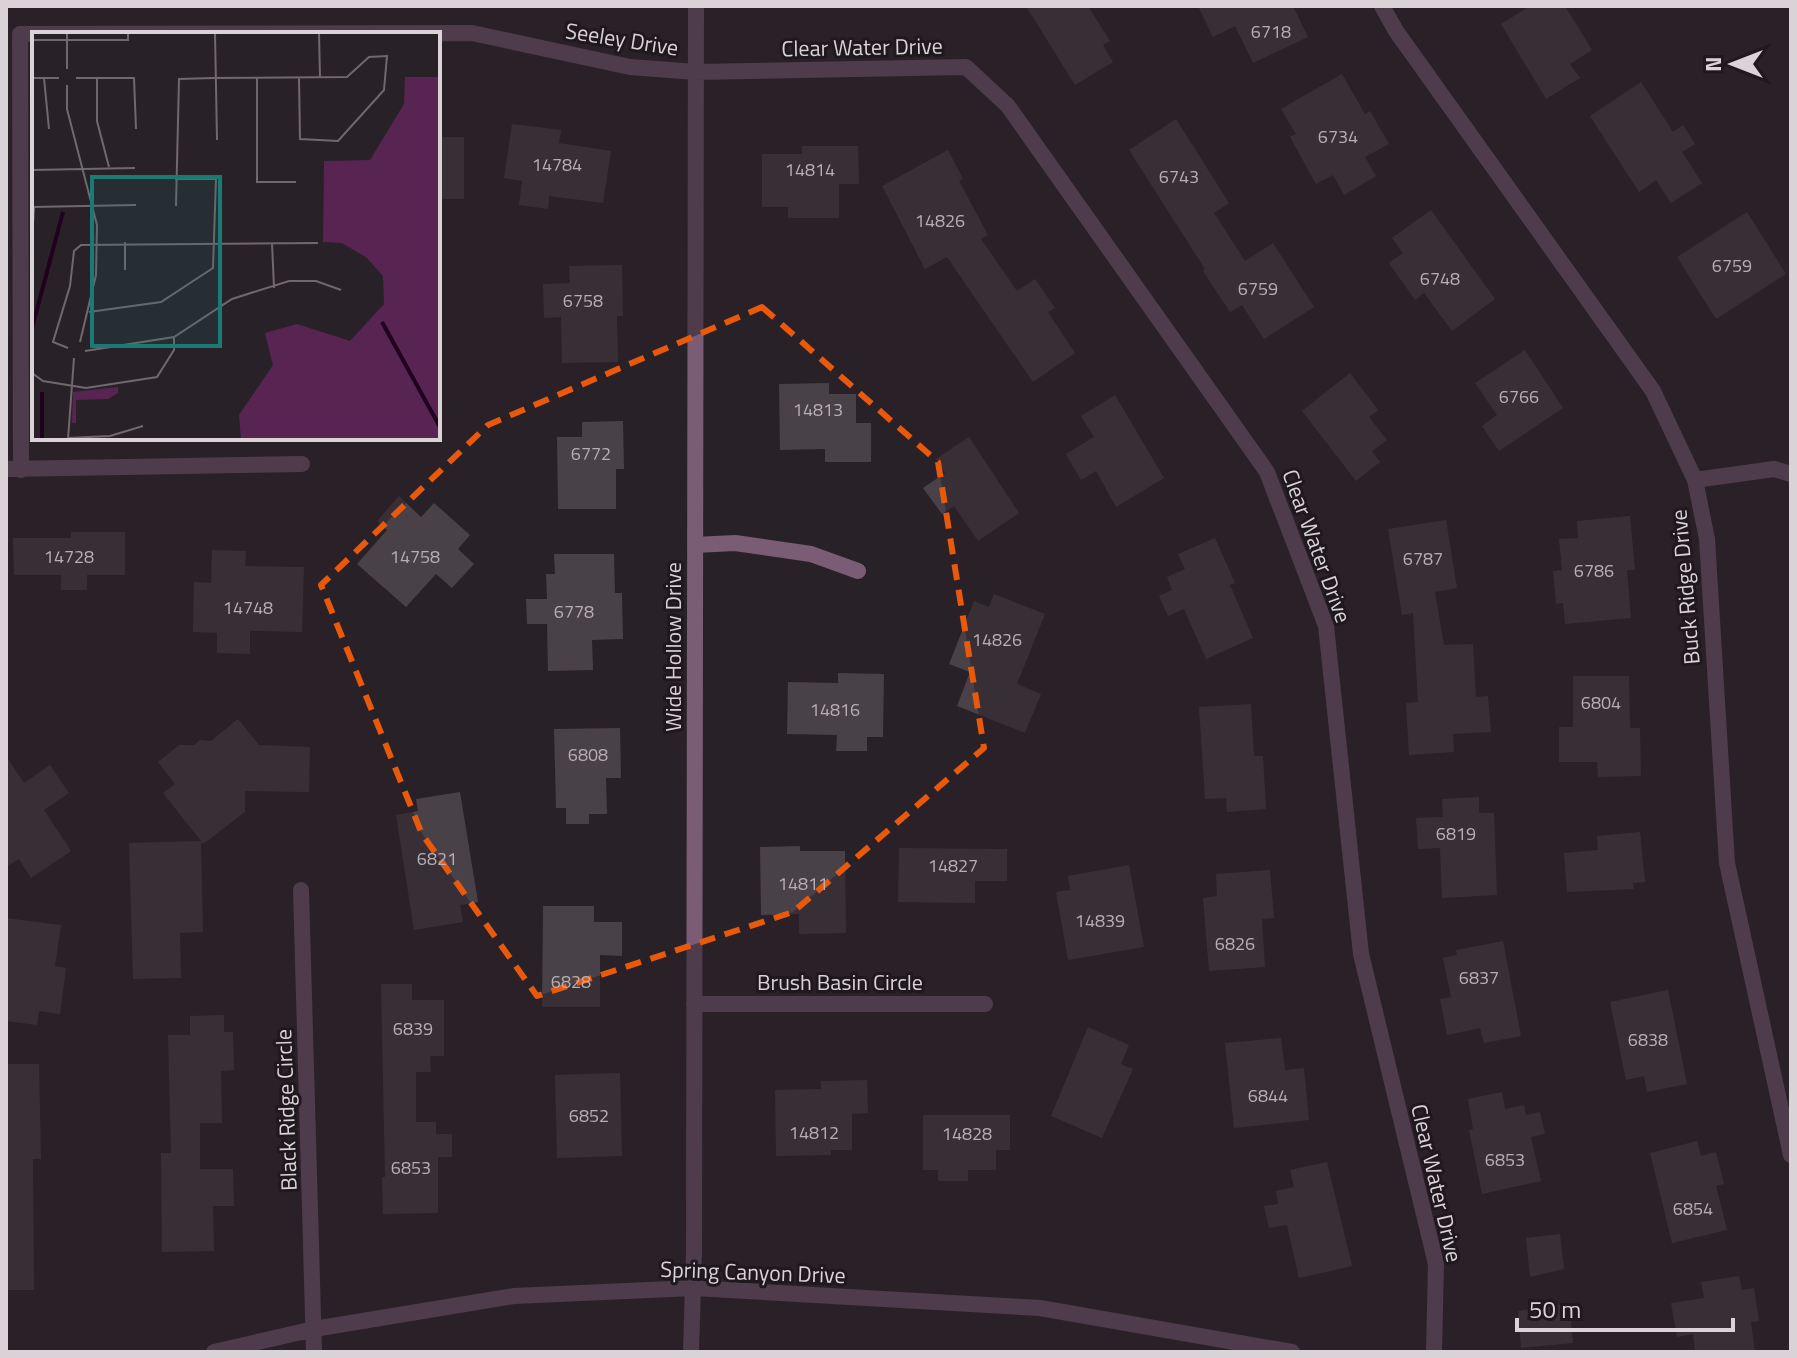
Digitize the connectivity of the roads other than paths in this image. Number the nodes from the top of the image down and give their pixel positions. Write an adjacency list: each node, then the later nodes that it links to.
1 (696, 6): 5 (street, Wide Hollow Drive)
2 (1382, 6): 9 (street, Buck Ridge Drive)
3 (440, 33): 5 (street, Seeley Drive)
4 (32, 34): 7 (street, Seeley Drive)
5 (696, 72): 10 (street, Wide Hollow Drive); 22 (street, Clear Water Drive)
6 (302, 464): 7 (street)
7 (14, 470)
8 (1791, 474): 9 (street)
9 (1695, 480): 15 (street, Buck Ridge Drive)
10 (695, 545): 11 (street); 13 (street, Wide Hollow Drive)
11 (858, 571)
12 (301, 890): 17 (street, Black Ridge Circle)
13 (694, 1004): 14 (street, Brush Basin Circle); 16 (street, Wide Hollow Drive)
14 (985, 1004)
15 (1791, 1155)
16 (694, 1288): 17 (street, Spring Canyon Drive); 20 (street, Wide Hollow Drive); 21 (street, Spring Canyon Drive)
17 (314, 1329): 18 (street, Spring Canyon Drive); 19 (street, Black Ridge Circle)
18 (214, 1352)
19 (314, 1352)
20 (691, 1352)
21 (1292, 1352)
22 (1434, 1352)

